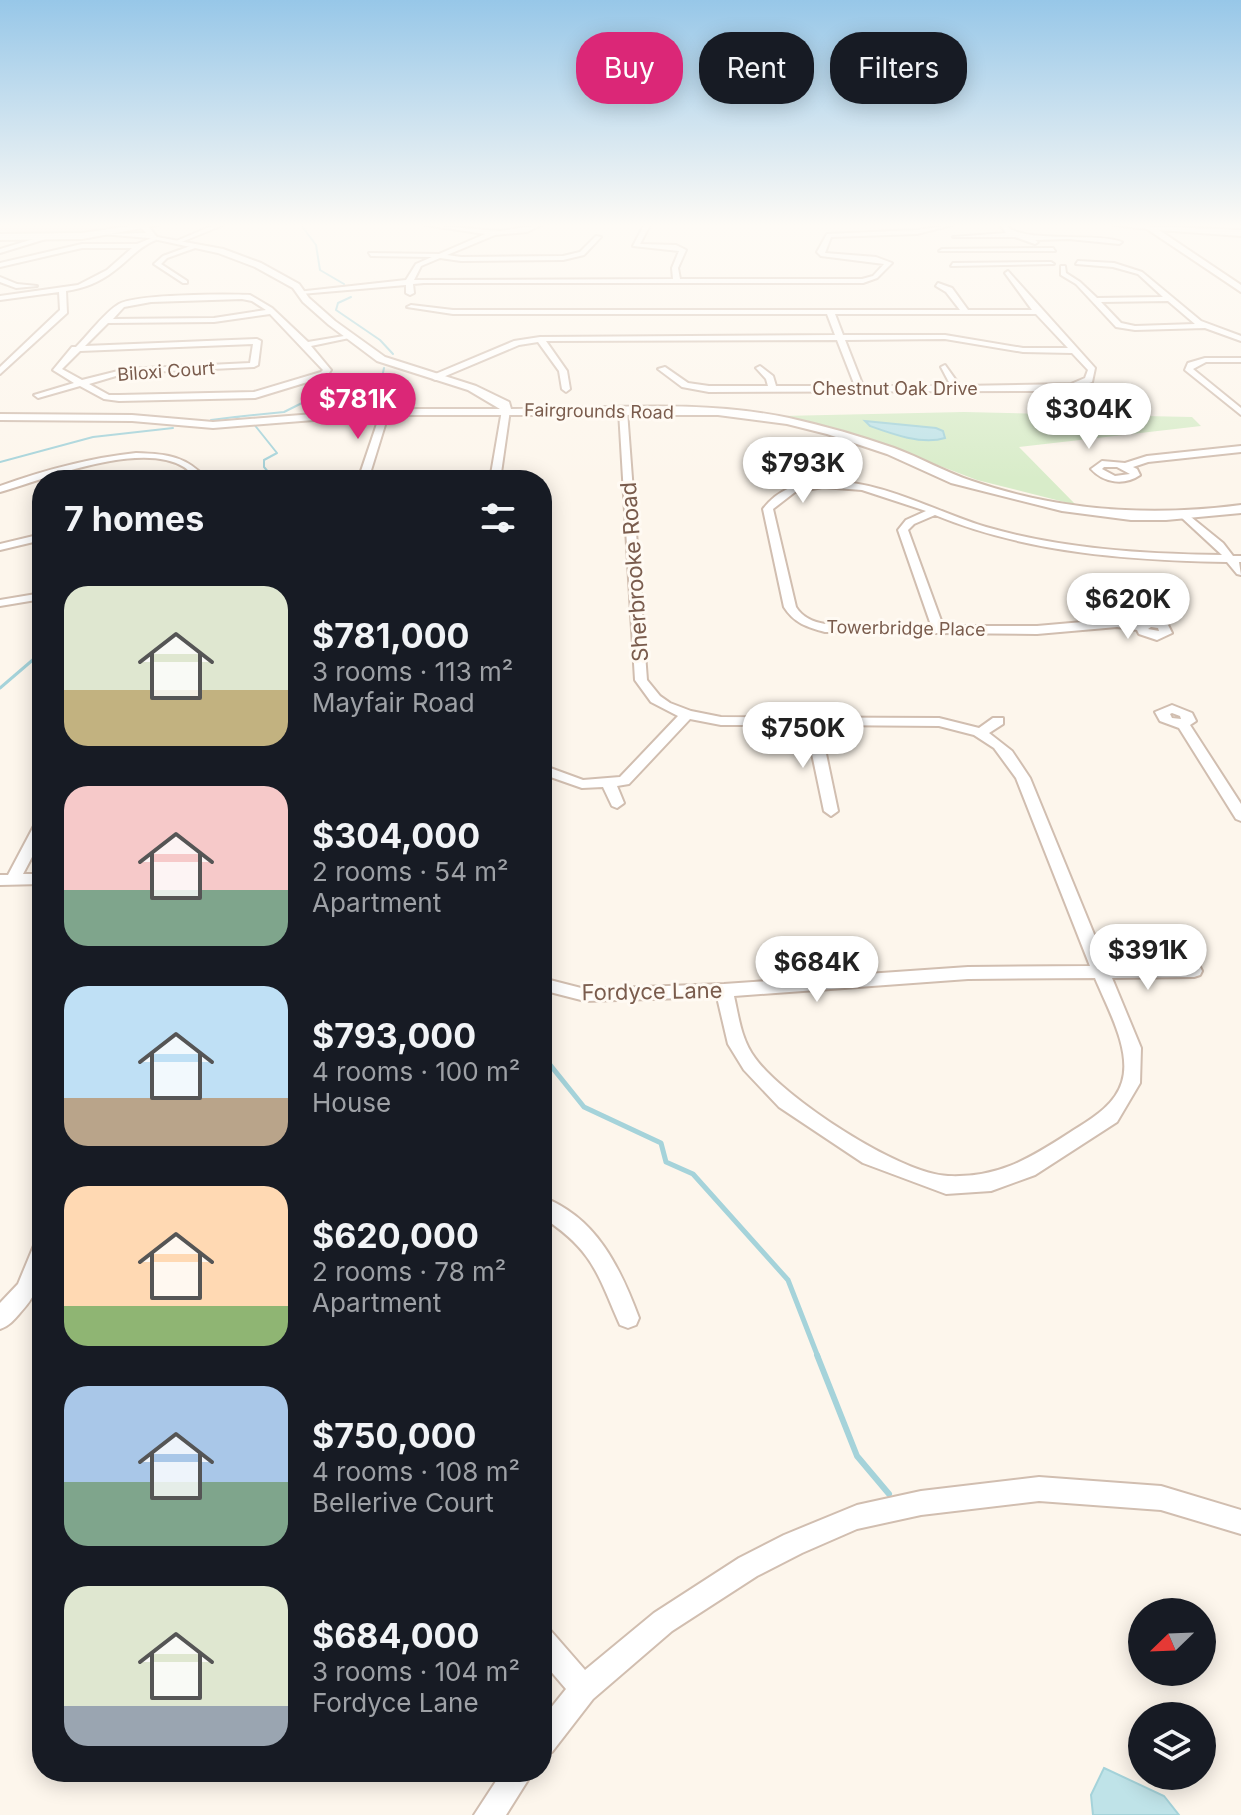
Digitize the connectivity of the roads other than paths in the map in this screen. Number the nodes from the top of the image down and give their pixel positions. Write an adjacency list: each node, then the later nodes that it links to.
1 (64, 310): 29 (street)
2 (116, 310): 14 (street)
3 (267, 310): 9 (street)
4 (320, 310): 17 (street)
5 (434, 310): 10 (street)
6 (1103, 310): 15 (street)
7 (1184, 310): 15 (street)
8 (965, 311): 11 (street); 12 (street)
9 (269, 312): 14 (street); 22 (street)
10 (453, 312): 13 (street); 16 (street)
11 (830, 312): 13 (street); 19 (street)
12 (1038, 312): 24 (street, Chestnut Oak Drive)
13 (607, 313): 18 (street)
14 (103, 321): 23 (street)
15 (1204, 326): 21 (street)
16 (449, 327)
17 (348, 336): 22 (street); 30 (street)
18 (608, 338): 19 (street); 20 (street)
19 (838, 338): 24 (street); 32 (street)
20 (540, 339): 30 (street); 34 (street)
21 (1241, 339)
22 (304, 343): 31 (street)
23 (75, 349): 31 (street); 31 (street, Biloxi Court)
24 (1075, 351): 33 (street, Chestnut Oak Drive)
25 (1241, 360): 40 (street)
26 (945, 367): 33 (street)
27 (760, 368): 35 (street)
28 (662, 369): 35 (street, Chestnut Oak Drive)
29 (0, 372)
30 (436, 377): 37 (street)
31 (79, 384): 36 (street, Biloxi Court)
32 (860, 388): 33 (street, Chestnut Oak Drive); 35 (street, Chestnut Oak Drive)
33 (957, 388)
34 (566, 389)
35 (773, 389)
36 (38, 395)
37 (506, 410): 38 (street, Fairgrounds Road); 39 (street, Fairgrounds Road); 47 (street)
38 (623, 411): 52 (street, Fairgrounds Road); 61 (street, Sherbrooke Road)
39 (385, 412): 41 (street, Fairgrounds Road); 46 (street)
40 (1241, 412)
41 (0, 417)
42 (1241, 449): 43 (street)
43 (1126, 466)
44 (60, 470): 45 (street)
45 (194, 470)
46 (366, 470)
47 (497, 470)
48 (32, 479): 49 (street)
49 (0, 489)
50 (1241, 509): 52 (street, Fairgrounds Road)
51 (933, 512): 55 (street, Towerbridge Place); 60 (street); 60 (street, Towerbridge Place)
52 (1192, 516): 55 (street)
53 (32, 539): 54 (street)
54 (0, 547)
55 (1238, 558): 56 (street)
56 (1241, 572)
57 (32, 598): 58 (street)
58 (0, 603)
59 (1141, 627): 60 (street, Towerbridge Place)
60 (938, 629)
61 (685, 716): 62 (street, Sherbrooke Road); 67 (street)
62 (812, 721): 65 (street, Sherbrooke Road); 69 (street)
63 (998, 721): 65 (street)
64 (1183, 724): 70 (street)
65 (981, 732): 75 (street)
66 (552, 773): 67 (street)
67 (609, 784): 68 (street)
68 (617, 803)
69 (831, 811)
70 (1241, 816)
71 (32, 840): 73 (street)
72 (32, 879): 73 (street)
73 (7, 880)
74 (1194, 971): 75 (street, Fordyce Lane)
75 (1102, 972): 77 (street, Fordyce Lane); 77 (street)
76 (552, 987): 77 (street, Fordyce Lane)
77 (724, 990)
78 (552, 1212): 80 (street)
79 (32, 1276): 81 (street)
80 (628, 1318)
81 (0, 1319)
82 (1241, 1522): 84 (street)
83 (552, 1652): 84 (street)
84 (583, 1689): 85 (street)
85 (552, 1729)
86 (512, 1782): 87 (street)
87 (489, 1815)

